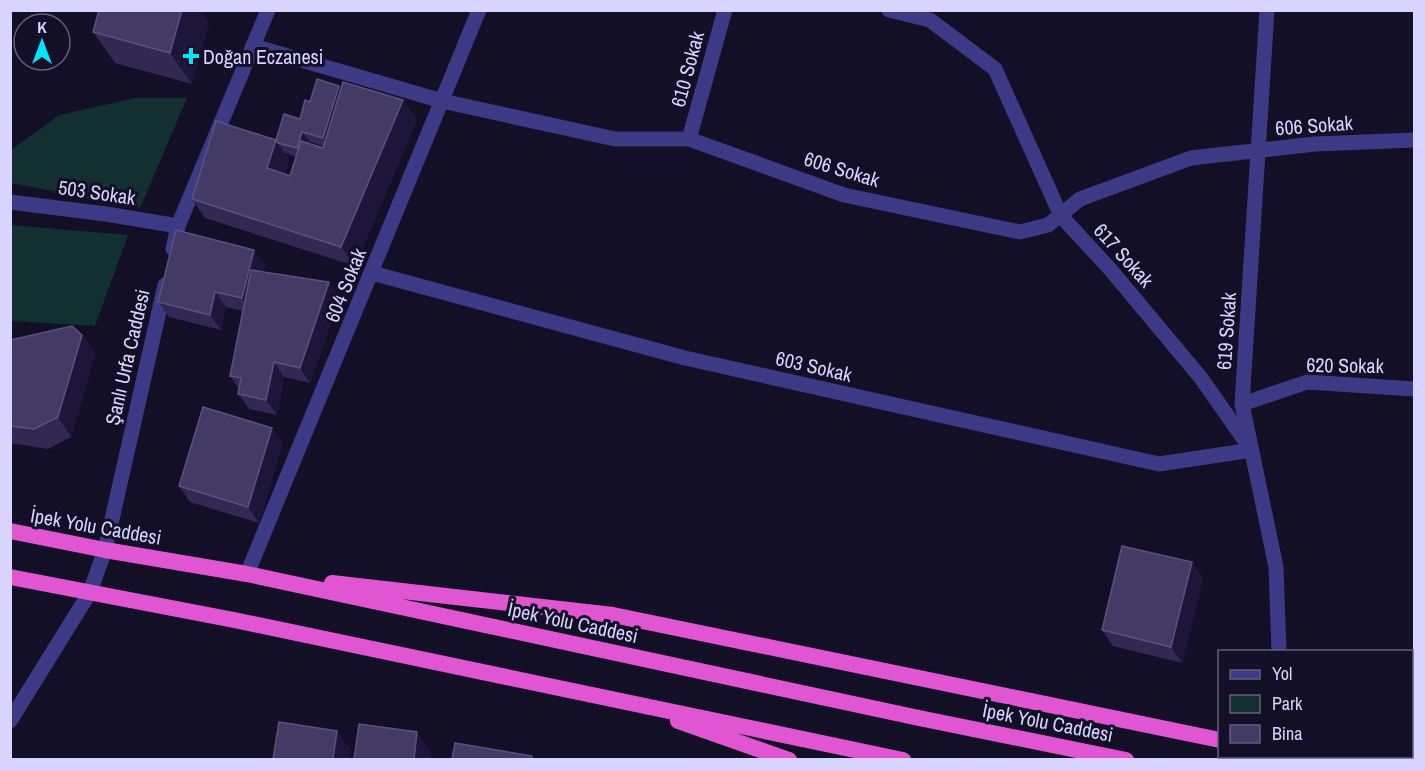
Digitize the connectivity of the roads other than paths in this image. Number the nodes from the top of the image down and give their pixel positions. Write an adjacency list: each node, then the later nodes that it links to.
1 (268, 10): 6 (street, Şanlı Urfa Caddesi)
2 (479, 10): 7 (street, 604 Sokak)
3 (725, 10): 8 (street, 610 Sokak)
4 (889, 10): 12 (street, 617 Sokak)
5 (1267, 10): 10 (street, 619 Sokak)
6 (253, 46): 7 (street, 606 Sokak); 13 (street, Şanlı Urfa Caddesi)
7 (442, 101): 8 (street, 606 Sokak); 14 (street, 604 Sokak)
8 (689, 139): 12 (street, 606 Sokak)
9 (1414, 140): 10 (street, 606 Sokak)
10 (1258, 151): 12 (street, 606 Sokak); 16 (street, 619 Sokak)
11 (10, 202): 13 (street, 503 Sokak)
12 (1061, 216): 17 (street, 617 Sokak)
13 (178, 226): 19 (street, Şanlı Urfa Caddesi)
14 (372, 273): 17 (street, 603 Sokak); 20 (street, 604 Sokak)
15 (1414, 389): 16 (street, 620 Sokak)
16 (1242, 404): 17 (street, 619 Sokak)
17 (1252, 450): 23 (street, 619 Sokak)
18 (10, 531): 19 (highway, İpek Yolu Caddesi)
19 (105, 550): 20 (highway, İpek Yolu Caddesi); 22 (street, Şanlı Urfa Caddesi)
20 (247, 574): 26 (highway); 29 (highway, İpek Yolu Caddesi)
21 (10, 577): 22 (highway)
22 (90, 592): 24 (highway); 25 (street, Şanlı Urfa Caddesi)
23 (1279, 650)
24 (609, 698): 27 (highway); 28 (highway)
25 (10, 721)
26 (1218, 740)
27 (789, 759)
28 (903, 759)
29 (1125, 759)

